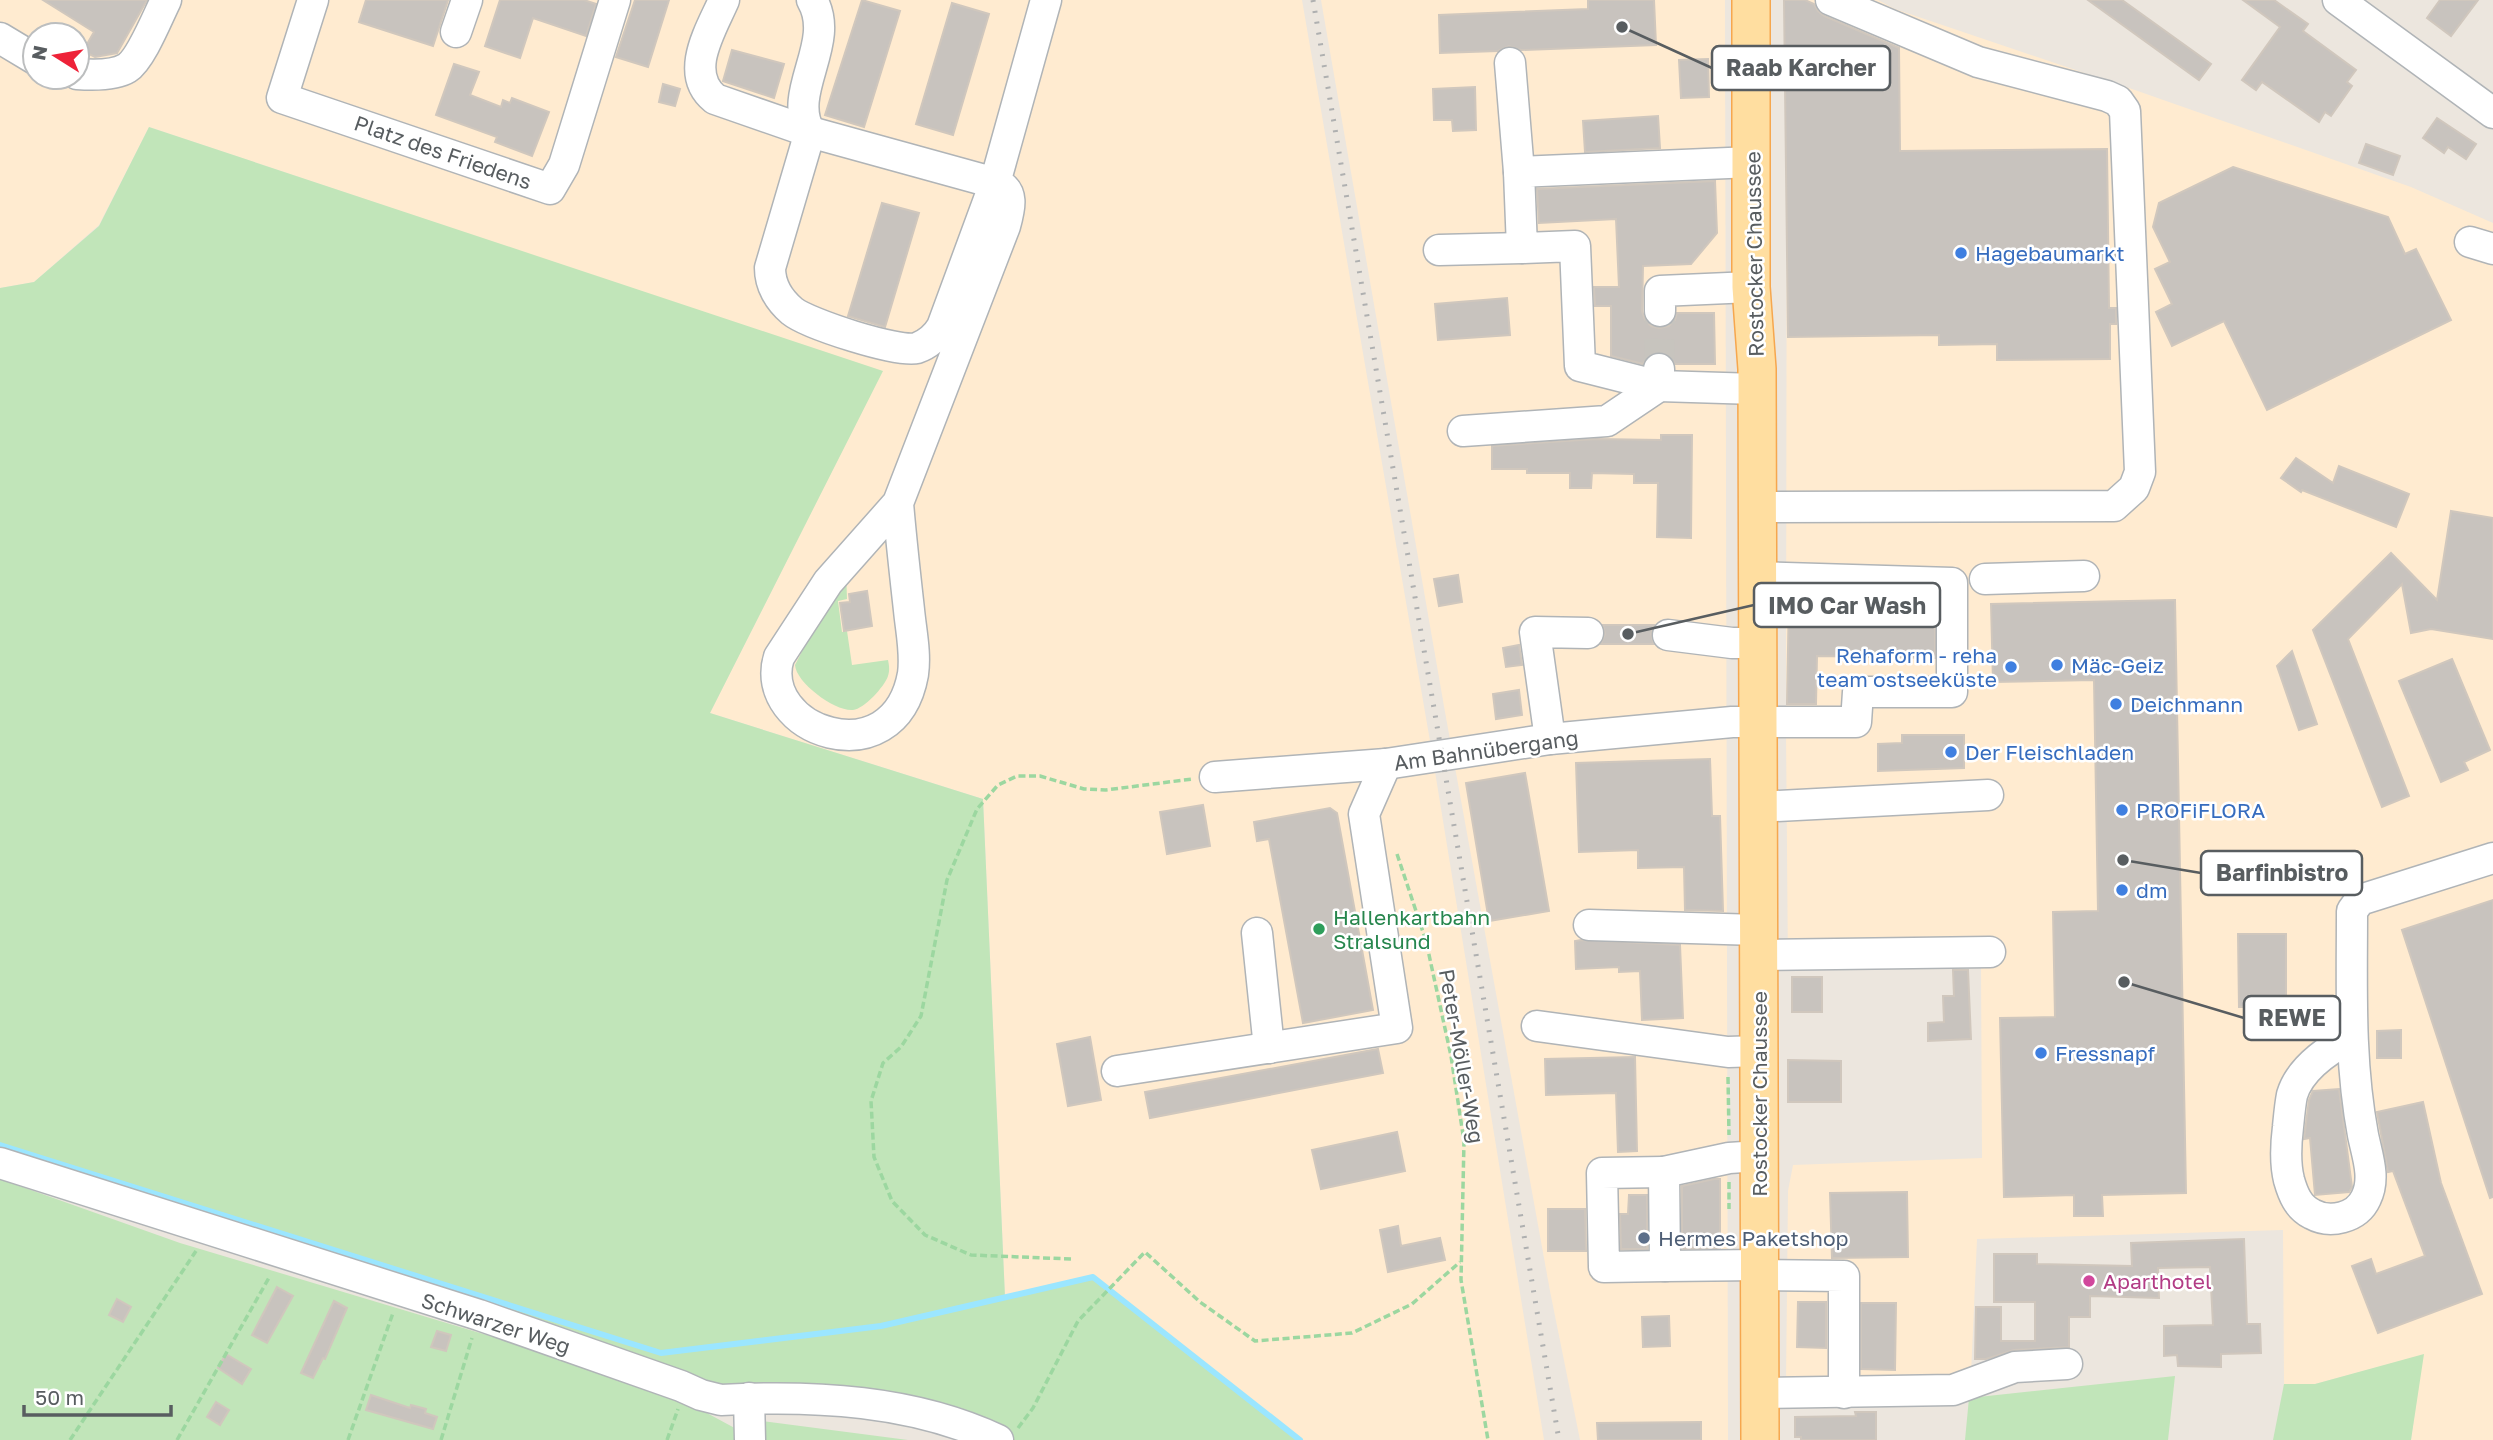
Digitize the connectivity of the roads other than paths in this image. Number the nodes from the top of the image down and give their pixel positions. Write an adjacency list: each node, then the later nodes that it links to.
1 (166, 0): 15 (street)
2 (313, 0): 10 (street, Platz des Friedens)
3 (467, 0): 11 (street)
4 (724, 0): 17 (street)
5 (812, 0): 17 (street)
6 (1046, 0): 20 (street)
7 (1751, 0): 18 (main road, Rostocker Chaussee)
8 (1831, 0): 29 (street)
9 (2338, 0): 16 (street)
10 (610, 1)
11 (456, 32)
12 (0, 38): 13 (street)
13 (21, 51)
14 (1510, 63): 19 (street)
15 (91, 74)
16 (2493, 113)
17 (810, 132): 20 (street); 20 (street)
18 (1752, 162): 19 (street); 23 (main road, Rostocker Chaussee)
19 (1519, 172): 21 (street)
20 (995, 183): 28 (street)
21 (1522, 248): 22 (street); 25 (street)
22 (1439, 250)
23 (1752, 287): 24 (street); 26 (main road, Rostocker Chaussee)
24 (1660, 311)
25 (1659, 377): 26 (street); 27 (street)
26 (1756, 389): 29 (main road, Rostocker Chaussee)
27 (1463, 431)
28 (898, 503): 28 (street)
29 (1757, 507): 31 (main road, Rostocker Chaussee)
30 (2084, 576): 32 (street)
31 (1757, 577): 35 (main road, Rostocker Chaussee); 36 (street, Am Bahnübergang)
32 (1985, 579)
33 (1588, 633): 37 (street)
34 (1668, 635): 35 (street)
35 (1757, 643): 36 (main road, Rostocker Chaussee)
36 (1758, 722): 37 (street, Am Bahnübergang); 41 (main road, Rostocker Chaussee)
37 (1550, 739): 38 (street, Am Bahnübergang)
38 (1386, 764): 39 (street, Am Bahnübergang); 49 (street)
39 (1215, 776)
40 (1988, 795): 41 (street)
41 (1758, 807): 45 (main road, Rostocker Chaussee)
42 (2493, 858): 48 (street)
43 (1589, 925): 45 (street)
44 (1258, 933): 49 (street)
45 (1758, 943): 46 (street); 50 (main road, Rostocker Chaussee)
46 (1990, 952)
47 (1537, 1026): 50 (street)
48 (2352, 1037): 48 (street)
49 (1269, 1048): 51 (street)
50 (1759, 1051): 52 (main road, Rostocker Chaussee)
51 (1117, 1071)
52 (1759, 1156): 54 (street); 56 (main road, Rostocker Chaussee)
53 (0, 1163): 60 (street, Schwarzer Weg)
54 (1664, 1172): 55 (street); 55 (street)
55 (1665, 1266): 56 (street)
56 (1760, 1270): 58 (main road, Rostocker Chaussee); 59 (street)
57 (2067, 1364): 59 (street)
58 (1760, 1393): 59 (street); 63 (main road, Rostocker Chaussee)
59 (1844, 1393)
60 (749, 1398): 61 (street, Schwarzer Weg); 62 (street)
61 (1007, 1436)
62 (750, 1440)
63 (1760, 1440)

